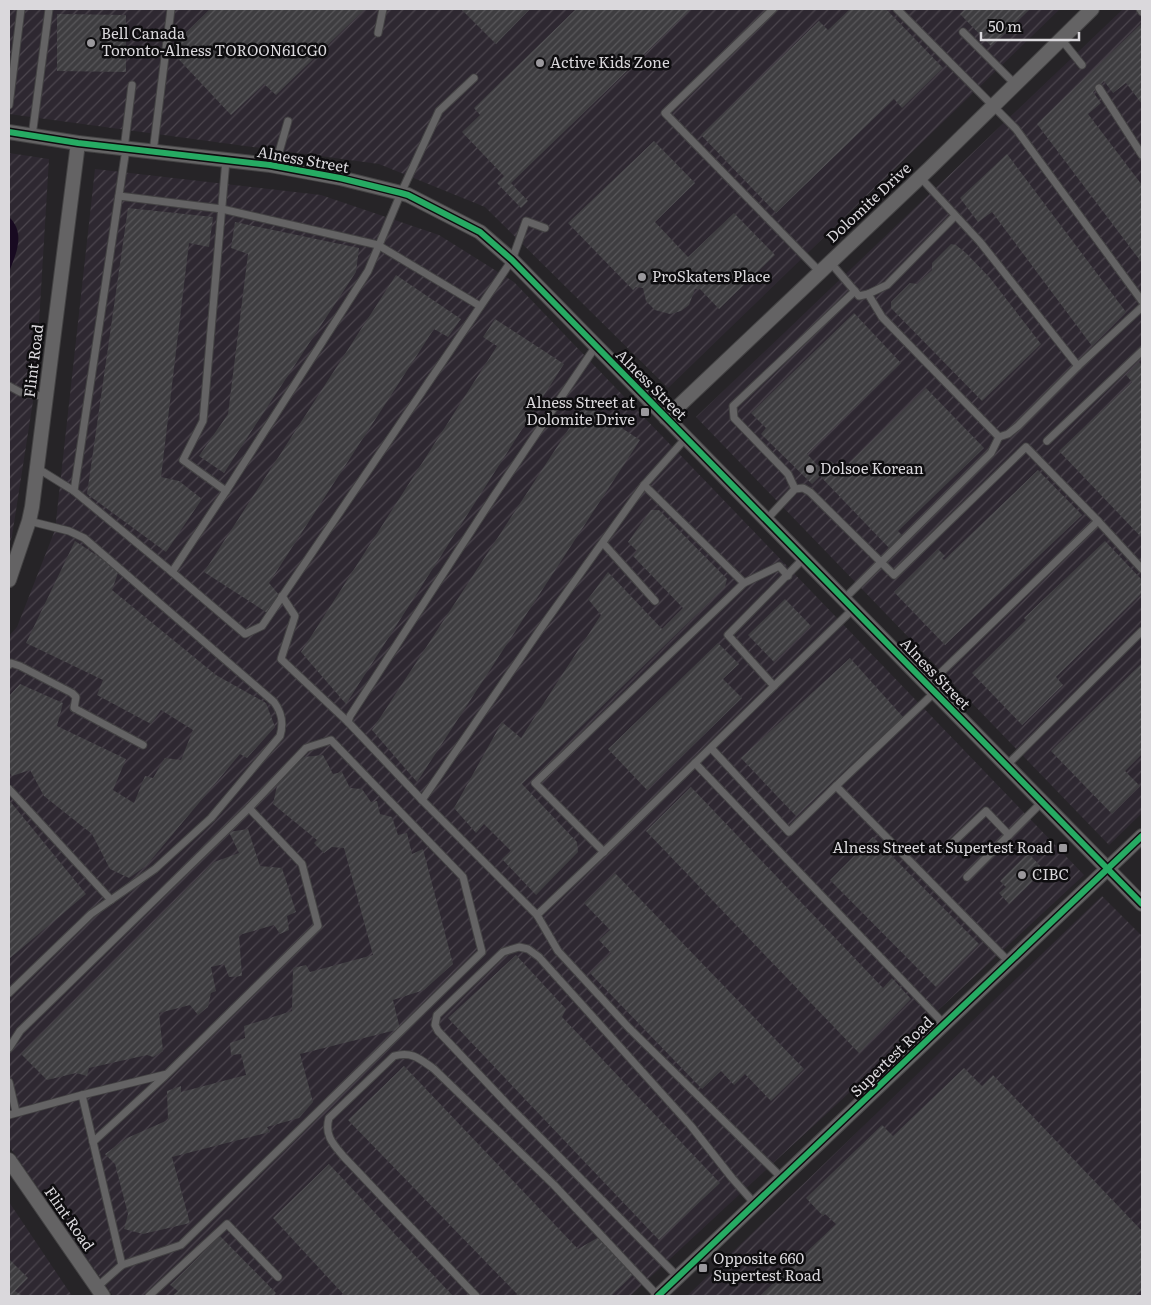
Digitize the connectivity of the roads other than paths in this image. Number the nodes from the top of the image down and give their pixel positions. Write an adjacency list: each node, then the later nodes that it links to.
1 (21, 9): 16 (lane)
2 (49, 9): 20 (lane)
3 (171, 9): 23 (lane)
4 (383, 9): 9 (lane)
5 (773, 9): 36 (lane)
6 (897, 9): 17 (lane)
7 (1092, 9): 10 (street, Dolomite Drive)
8 (964, 32): 13 (lane)
9 (378, 33)
10 (1061, 39): 11 (lane); 13 (street, Dolomite Drive)
11 (1082, 65)
12 (474, 78): 28 (lane)
13 (1015, 84): 17 (street, Dolomite Drive)
14 (132, 85): 22 (lane)
15 (1099, 88): 24 (lane)
16 (9, 105)
17 (992, 106): 27 (street, Dolomite Drive); 39 (lane)
18 (288, 121): 26 (lane)
19 (9, 132): 20 (street, Alness Street)
20 (32, 136): 21 (street, Alness Street)
21 (78, 144): 22 (street, Alness Street); 46 (street, Flint Road)
22 (125, 149): 23 (street, Alness Street); 29 (lane)
23 (153, 152): 25 (street, Alness Street)
24 (1142, 155)
25 (226, 160): 26 (street, Alness Street); 30 (lane)
26 (275, 166): 28 (street, Alness Street)
27 (920, 177): 31 (lane); 35 (street, Dolomite Drive)
28 (400, 193): 33 (lane); 34 (street, Alness Street)
29 (119, 196): 30 (lane); 55 (lane)
30 (222, 209): 33 (lane); 54 (lane)
31 (956, 216): 38 (lane); 44 (lane)
32 (545, 228): 34 (lane)
33 (378, 246): 40 (lane); 54 (lane)
34 (512, 260): 40 (lane); 42 (street, Alness Street)
35 (830, 262): 36 (street, Dolomite Drive); 37 (lane)
36 (819, 271): 47 (street, Dolomite Drive)
37 (855, 292): 38 (lane); 53 (lane)
38 (868, 294): 48 (lane)
39 (1142, 301)
40 (480, 306): 67 (lane)
41 (1142, 307): 44 (lane)
42 (596, 346): 47 (street, Alness Street); 74 (lane)
43 (1142, 351): 50 (lane)
44 (1078, 366): 48 (lane)
45 (9, 386): 46 (lane)
46 (46, 397): 51 (street, Flint Road)
47 (666, 418): 49 (street, Alness Street)
48 (999, 437): 61 (lane)
49 (686, 438): 52 (lane); 56 (street, Alness Street)
50 (1047, 442)
51 (36, 468): 55 (lane); 57 (street, Flint Road)
52 (644, 485): 59 (lane); 66 (lane)
53 (795, 489): 56 (lane); 61 (lane)
54 (226, 491): 63 (lane)
55 (74, 492): 63 (lane)
56 (766, 520): 60 (street, Alness Street)
57 (28, 521): 64 (street, Flint Road); 90 (lane)
58 (1098, 521): 61 (lane); 62 (lane); 73 (lane)
59 (603, 543): 68 (lane); 81 (lane)
60 (804, 558): 65 (lane); 69 (street, Alness Street)
61 (881, 562): 69 (lane)
62 (1142, 570)
63 (172, 572): 67 (lane)
64 (10, 576)
65 (788, 576): 66 (lane); 72 (lane)
66 (744, 583): 87 (lane)
67 (282, 596): 74 (lane)
68 (654, 601)
69 (849, 604): 72 (lane); 73 (street, Alness Street)
70 (1142, 631): 78 (lane)
71 (9, 665): 75 (lane)
72 (774, 686): 76 (lane)
73 (932, 689): 78 (street, Alness Street); 79 (lane)
74 (348, 722): 81 (lane)
75 (143, 745)
76 (711, 748): 77 (lane); 79 (lane)
77 (695, 763): 87 (lane); 95 (lane)
78 (1006, 766): 82 (street, Alness Street)
79 (836, 786): 93 (lane)
80 (9, 789): 90 (lane)
81 (422, 800): 92 (lane)
82 (1042, 802): 84 (lane); 88 (street, Alness Street)
83 (249, 808): 96 (lane); 97 (lane); 105 (lane)
84 (1009, 835): 86 (lane); 89 (lane)
85 (1142, 836): 88 (street, Supertest Road)
86 (946, 850)
87 (604, 852): 92 (lane)
88 (1108, 868): 91 (street, Alness Street); 93 (street, Supertest Road)
89 (967, 877)
90 (111, 900): 94 (lane)
91 (1142, 904)
92 (537, 915): 103 (lane)
93 (1010, 963): 95 (street, Supertest Road)
94 (9, 992)
95 (944, 1024): 103 (street, Supertest Road)
96 (9, 1048)
97 (167, 1074): 99 (lane); 101 (lane)
98 (9, 1082): 100 (lane)
99 (82, 1096): 100 (lane); 101 (lane)
100 (12, 1114)
101 (93, 1142): 105 (lane)
102 (9, 1160): 108 (street, Flint Road)
103 (782, 1178): 104 (street, Supertest Road)
104 (755, 1204): 107 (street, Supertest Road); 107 (lane)
105 (122, 1265): 108 (lane)
106 (278, 1277): 109 (lane)
107 (678, 1277): 111 (street, Supertest Road)
108 (100, 1292)
109 (149, 1296)
110 (476, 1296): 111 (lane)
111 (658, 1296)

